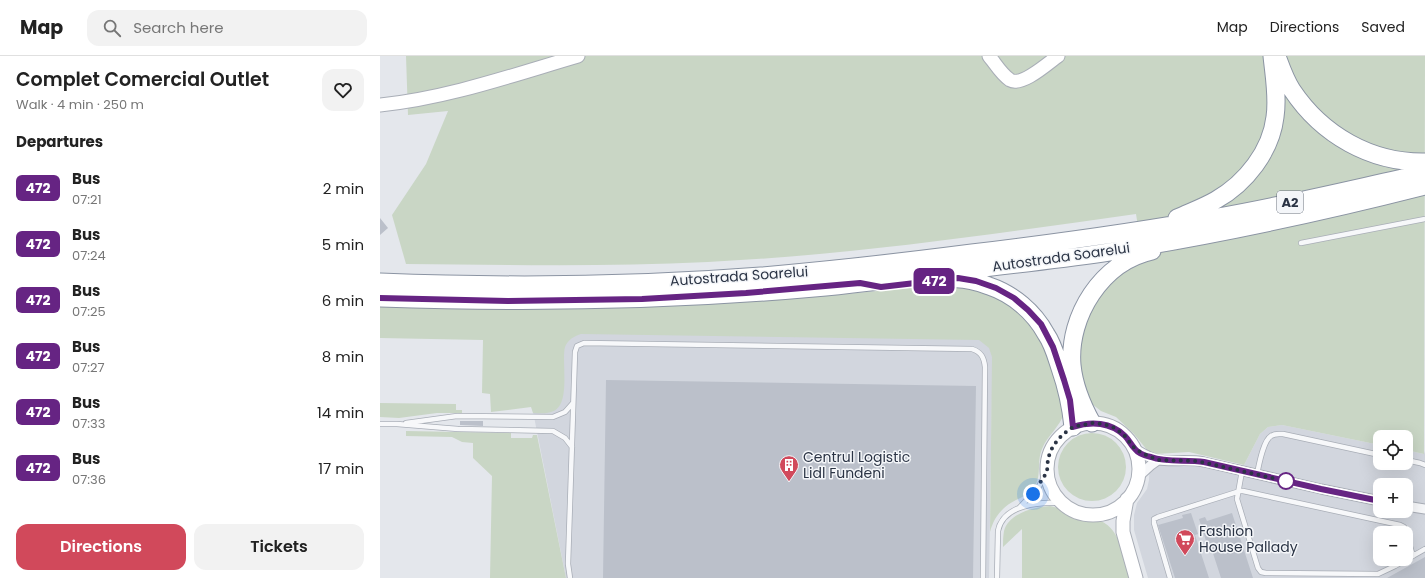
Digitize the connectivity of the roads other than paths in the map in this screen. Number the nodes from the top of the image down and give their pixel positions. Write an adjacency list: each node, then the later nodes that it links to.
1 (578, 56): 6 (street)
2 (989, 56): 3 (street)
3 (1058, 56)
4 (1272, 56): 11 (highway)
5 (1277, 56): 7 (highway)
6 (380, 105)
7 (1425, 162)
8 (1425, 172): 11 (highway, Autostrada Soarelui / A2)
9 (1425, 186): 12 (highway, Autostrada Soarelui / A2)
10 (1425, 219): 13 (lane)
11 (1153, 228): 14 (highway, Autostrada Soarelui / A2)
12 (1221, 232): 15 (highway, Autostrada Soarelui / A2); 18 (highway)
13 (1301, 244)
14 (380, 282)
15 (860, 283): 16 (highway, Autostrada Soarelui / A2); 21 (highway)
16 (380, 298)
17 (574, 402): 20 (lane); 22 (lane); 46 (lane)
18 (1092, 423): 21 (street); 23 (street)
19 (380, 424): 20 (lane)
20 (397, 424): 22 (lane)
21 (1073, 427): 29 (street)
22 (573, 448): 45 (lane)
23 (1135, 449): 25 (street); 31 (street)
24 (1373, 453): 30 (lane)
25 (1158, 460): 28 (street); 31 (street)
26 (1413, 462): 27 (lane)
27 (1425, 465)
28 (1242, 471): 30 (street); 32 (lane)
29 (1047, 472): 35 (street); 37 (lane)
30 (1257, 474): 34 (street)
31 (1138, 477): 33 (street)
32 (1237, 492): 40 (lane); 44 (lane); 49 (lane)
33 (1127, 499): 39 (street); 41 (street)
34 (1373, 499)
35 (1062, 503): 37 (lane); 39 (street)
36 (1413, 507): 38 (street)
37 (1019, 508): 47 (lane)
38 (1425, 509)
39 (1102, 514): 41 (street)
40 (1401, 526)
41 (1123, 532): 48 (street)
42 (1425, 549): 43 (lane)
43 (1413, 556)
44 (1394, 566)
45 (570, 578)
46 (983, 578)
47 (997, 578)
48 (1136, 578)
49 (1170, 578)

